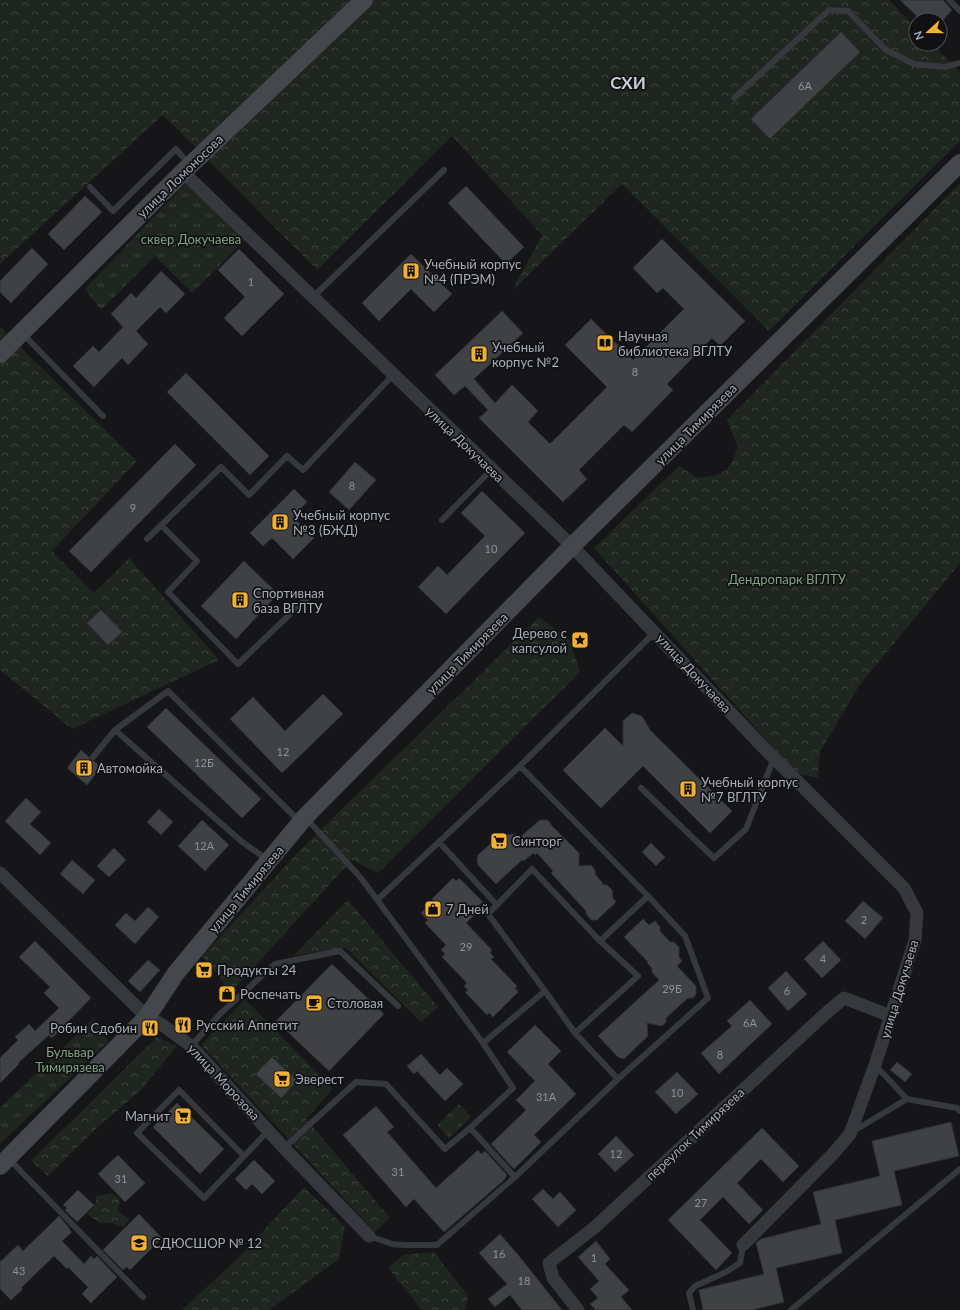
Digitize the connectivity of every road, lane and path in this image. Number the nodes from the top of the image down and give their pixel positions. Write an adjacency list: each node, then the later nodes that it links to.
1 (364, 0): 7 (main road, улица Ломоносова)
2 (949, 0): 3 (lane)
3 (960, 11)
4 (960, 63): 5 (lane)
5 (734, 98)
6 (960, 163): 19 (main road, улица Тимирязева)
7 (187, 168): 9 (lane); 10 (street, улица Докучаева); 11 (main road, улица Ломоносова)
8 (444, 170): 10 (lane)
9 (90, 187)
10 (313, 297): 13 (street, улица Докучаева)
11 (21, 333): 12 (main road, улица Ломоносова); 14 (lane)
12 (0, 354)
13 (393, 375): 15 (street, улица Докучаева); 17 (lane)
14 (103, 416)
15 (492, 470): 16 (lane); 19 (street, улица Докучаева)
16 (442, 520)
17 (161, 526): 18 (lane); 20 (lane)
18 (147, 539)
19 (572, 546): 21 (street, улица Докучаева); 27 (main road, улица Тимирязева)
20 (312, 593)
21 (655, 632): 24 (street, улица Докучаева); 25 (lane)
22 (115, 730): 23 (lane); 27 (lane); 29 (lane)
23 (93, 757)
24 (774, 758): 26 (lane); 37 (street, улица Докучаева)
25 (520, 766): 28 (lane); 31 (lane)
26 (641, 788)
27 (303, 820): 29 (main road, улица Тимирязева); 32 (lane)
28 (439, 842): 32 (lane); 33 (lane)
29 (269, 860): 38 (main road, улица Тимирязева)
30 (0, 873): 38 (street, улица Морозова)
31 (648, 896): 34 (lane); 43 (lane)
32 (377, 900): 40 (lane)
33 (497, 904): 34 (lane); 35 (lane)
34 (600, 940): 39 (lane)
35 (545, 991): 39 (lane); 40 (lane)
36 (398, 1006): 41 (lane)
37 (891, 1016): 42 (street, улица Докучаева); 57 (street, переулок Тимирязева)
38 (147, 1017): 41 (street, улица Морозова); 51 (main road, улица Тимирязева)
39 (575, 1033): 43 (lane)
40 (482, 1043): 46 (lane)
41 (191, 1046): 47 (street, улица Морозова)
42 (875, 1065): 44 (lane); 48 (street, улица Докучаева)
43 (618, 1079): 53 (lane)
44 (907, 1099): 45 (lane); 48 (lane)
45 (960, 1111)
46 (470, 1128): 49 (lane); 53 (lane)
47 (268, 1130): 49 (street, улица Морозова); 50 (lane)
48 (850, 1134): 55 (street, улица Докучаева)
49 (284, 1148): 54 (street, улица Морозова)
50 (244, 1156): 50 (lane)
51 (4, 1162): 56 (lane)
52 (960, 1169): 59 (lane)
53 (515, 1177): 54 (lane)
54 (369, 1236)
55 (743, 1245): 58 (lane)
56 (143, 1297)
57 (578, 1310)
58 (693, 1310)
59 (791, 1310)

